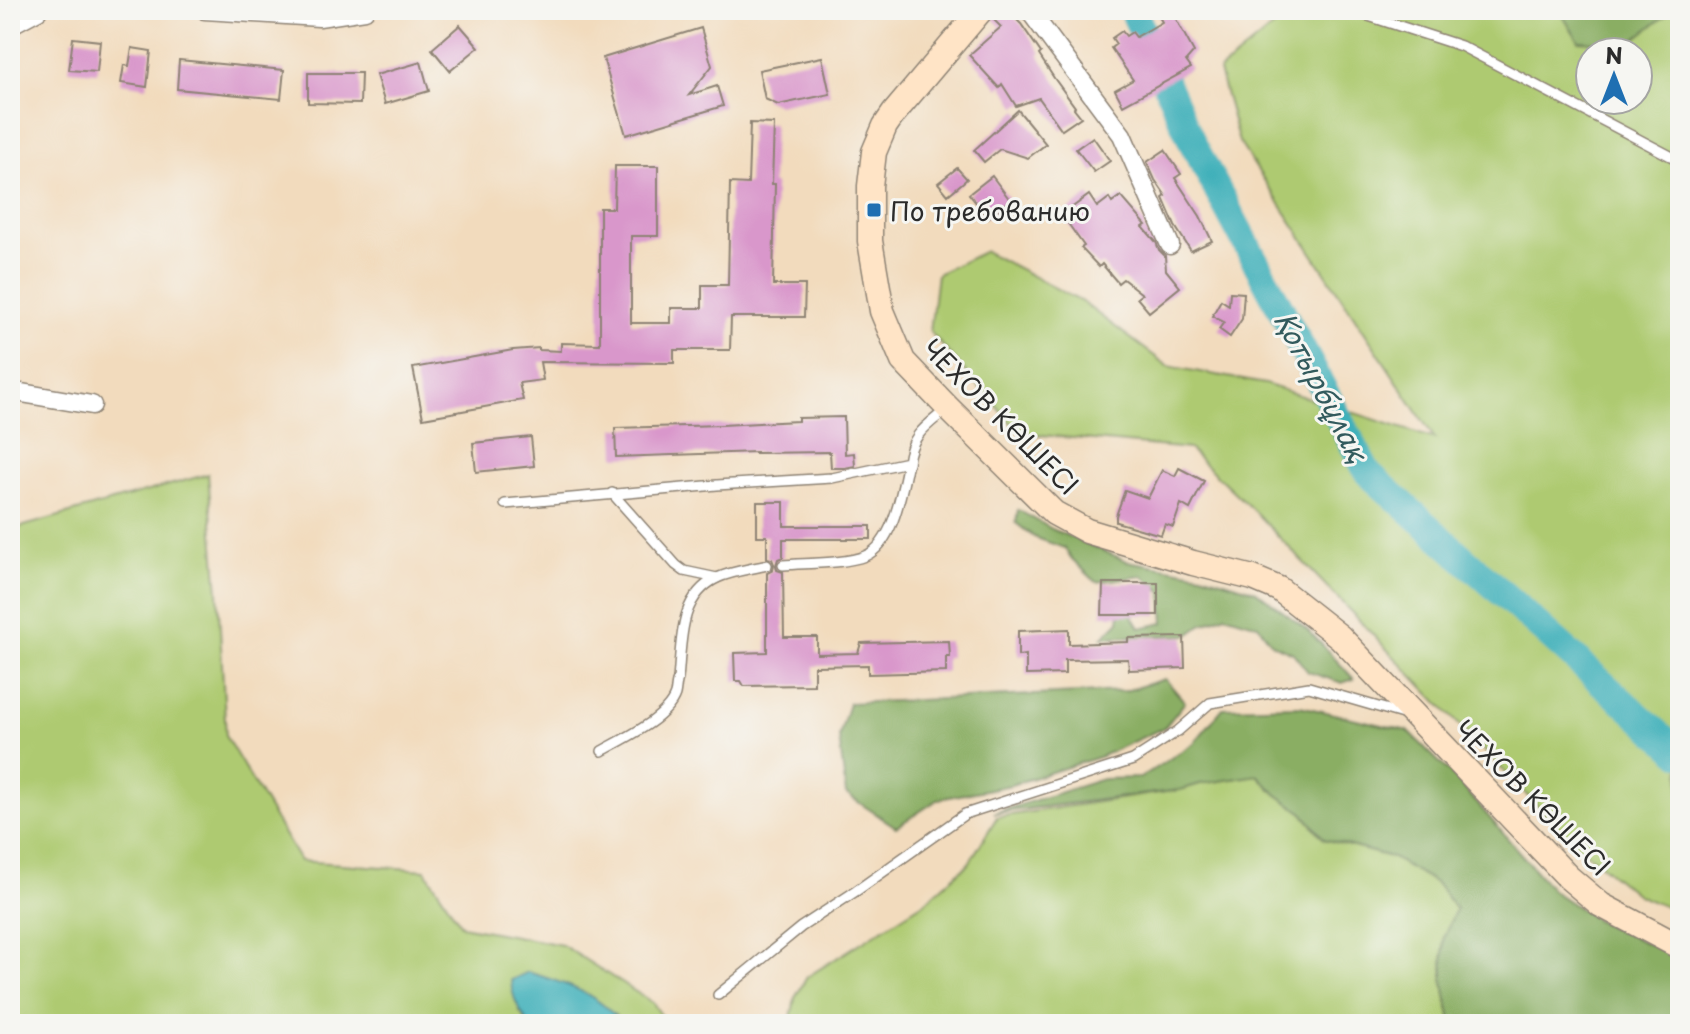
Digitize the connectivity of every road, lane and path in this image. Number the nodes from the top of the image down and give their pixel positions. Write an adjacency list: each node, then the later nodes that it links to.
1 (38, 10): 7 (street)
2 (211, 10): 3 (street)
3 (365, 10)
4 (981, 10): 12 (main road, ЧЕХОВ КӨШЕСІ)
5 (1029, 10): 9 (street)
6 (1350, 10): 8 (lane)
7 (10, 25)
8 (1680, 161)
9 (1170, 245)
10 (10, 391): 11 (street)
11 (92, 405)
12 (948, 408): 13 (lane); 19 (main road, ЧЕХОВ КӨШЕСІ)
13 (908, 462): 14 (lane); 17 (lane)
14 (612, 493): 15 (lane); 18 (lane)
15 (505, 504)
16 (767, 565): 18 (lane)
17 (783, 565)
18 (717, 578): 20 (lane)
19 (1417, 718): 21 (main road, ЧЕХОВ КӨШЕСІ); 22 (lane)
20 (602, 751)
21 (1680, 947)
22 (718, 995)

